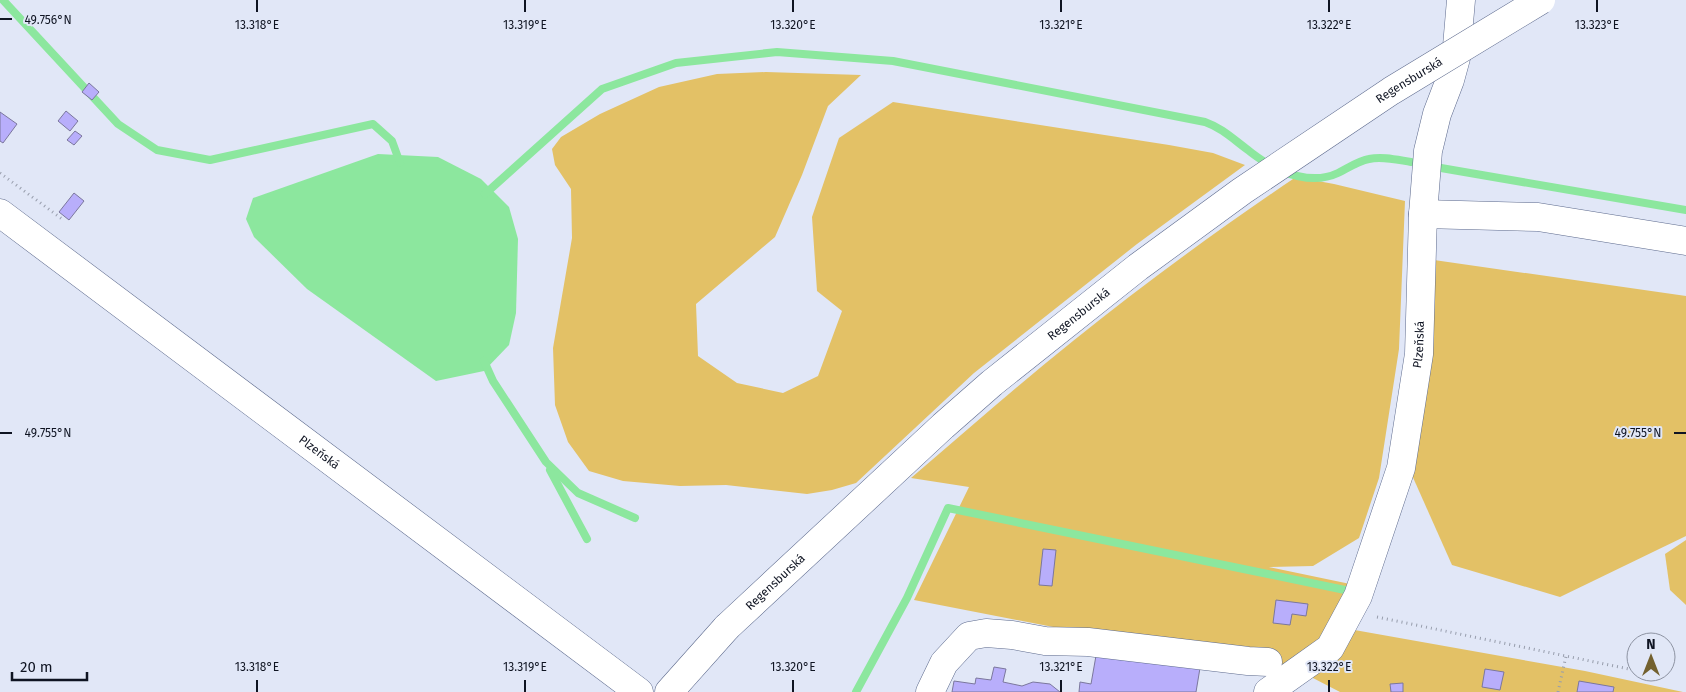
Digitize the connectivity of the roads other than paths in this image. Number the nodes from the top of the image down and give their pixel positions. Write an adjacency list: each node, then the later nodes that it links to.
1 (1461, 0): 4 (street, Plzeňská)
2 (1541, 0): 8 (street, Regensburská, bridge)
3 (0, 213): 7 (street, Plzeňská)
4 (1423, 214): 5 (street); 10 (street, Plzeňská)
5 (1686, 241)
6 (1268, 662): 9 (street)
7 (639, 692)
8 (669, 692)
9 (930, 692)
10 (1268, 692)

